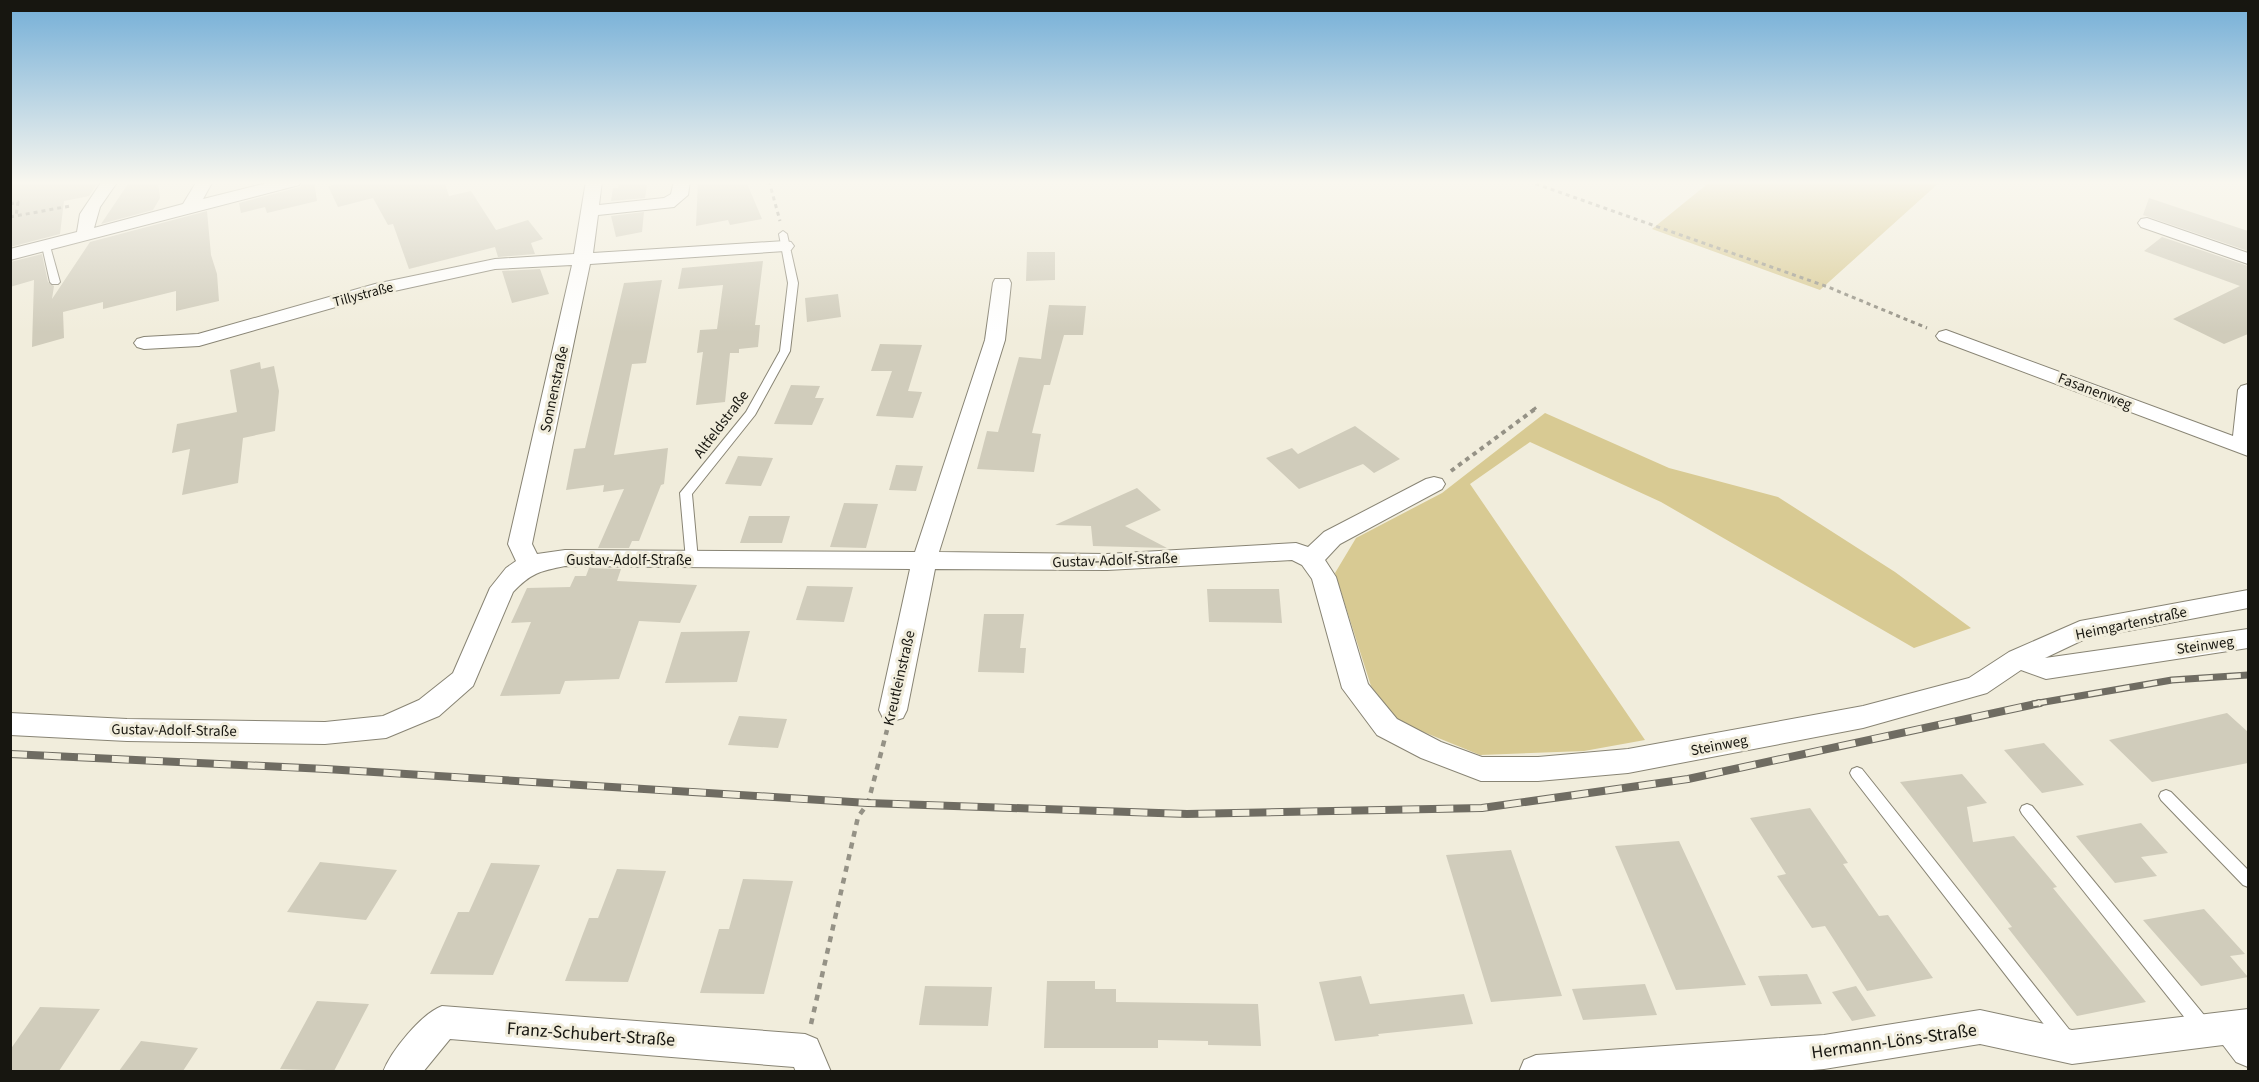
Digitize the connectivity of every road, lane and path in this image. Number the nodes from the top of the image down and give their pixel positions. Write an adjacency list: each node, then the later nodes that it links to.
1 (85, 231): 7 (street)
2 (104, 231): 7 (street)
3 (586, 231): 11 (street, Sonnenstraße)
4 (782, 231): 8 (path)
5 (1671, 231): 15 (path)
6 (2171, 231): 12 (street)
7 (87, 236): 9 (street)
8 (784, 240): 11 (street, Tillystraße); 22 (lane, Altfeldstraße)
9 (46, 246): 10 (street); 13 (lane)
10 (10, 255)
11 (584, 256): 16 (street, Tillystraße); 24 (street, Sonnenstraße)
12 (2248, 259)
13 (55, 282)
14 (1002, 283): 23 (street, Kreutleinstraße)
15 (1946, 336): 19 (street, Fasanenweg)
16 (144, 343)
17 (2248, 390): 19 (street, Fasanenweg)
18 (1539, 406): 20 (path)
19 (2246, 448)
20 (1434, 484): 21 (street)
21 (1303, 555): 23 (street, Gustav-Adolf-Straße); 27 (street, Steinweg)
22 (692, 560): 23 (street, Gustav-Adolf-Straße); 24 (street, Gustav-Adolf-Straße)
23 (924, 561): 28 (street, Kreutleinstraße)
24 (530, 564): 29 (street, Gustav-Adolf-Straße)
25 (2245, 604): 27 (street, Heimgartenstraße)
26 (2248, 639): 27 (street, Steinweg)
27 (2018, 659)
28 (892, 710): 36 (path, Kreutleinstraße)
29 (10, 724)
30 (1857, 773): 35 (lane)
31 (2166, 796): 33 (lane)
32 (2027, 810): 34 (lane)
33 (2248, 880)
34 (2233, 1033): 35 (street, Hermann-Löns-Straße)
35 (2072, 1047): 38 (street, Hermann-Löns-Straße)
36 (809, 1061): 37 (street, Franz-Schubert-Straße)
37 (400, 1071)
38 (1536, 1071)

